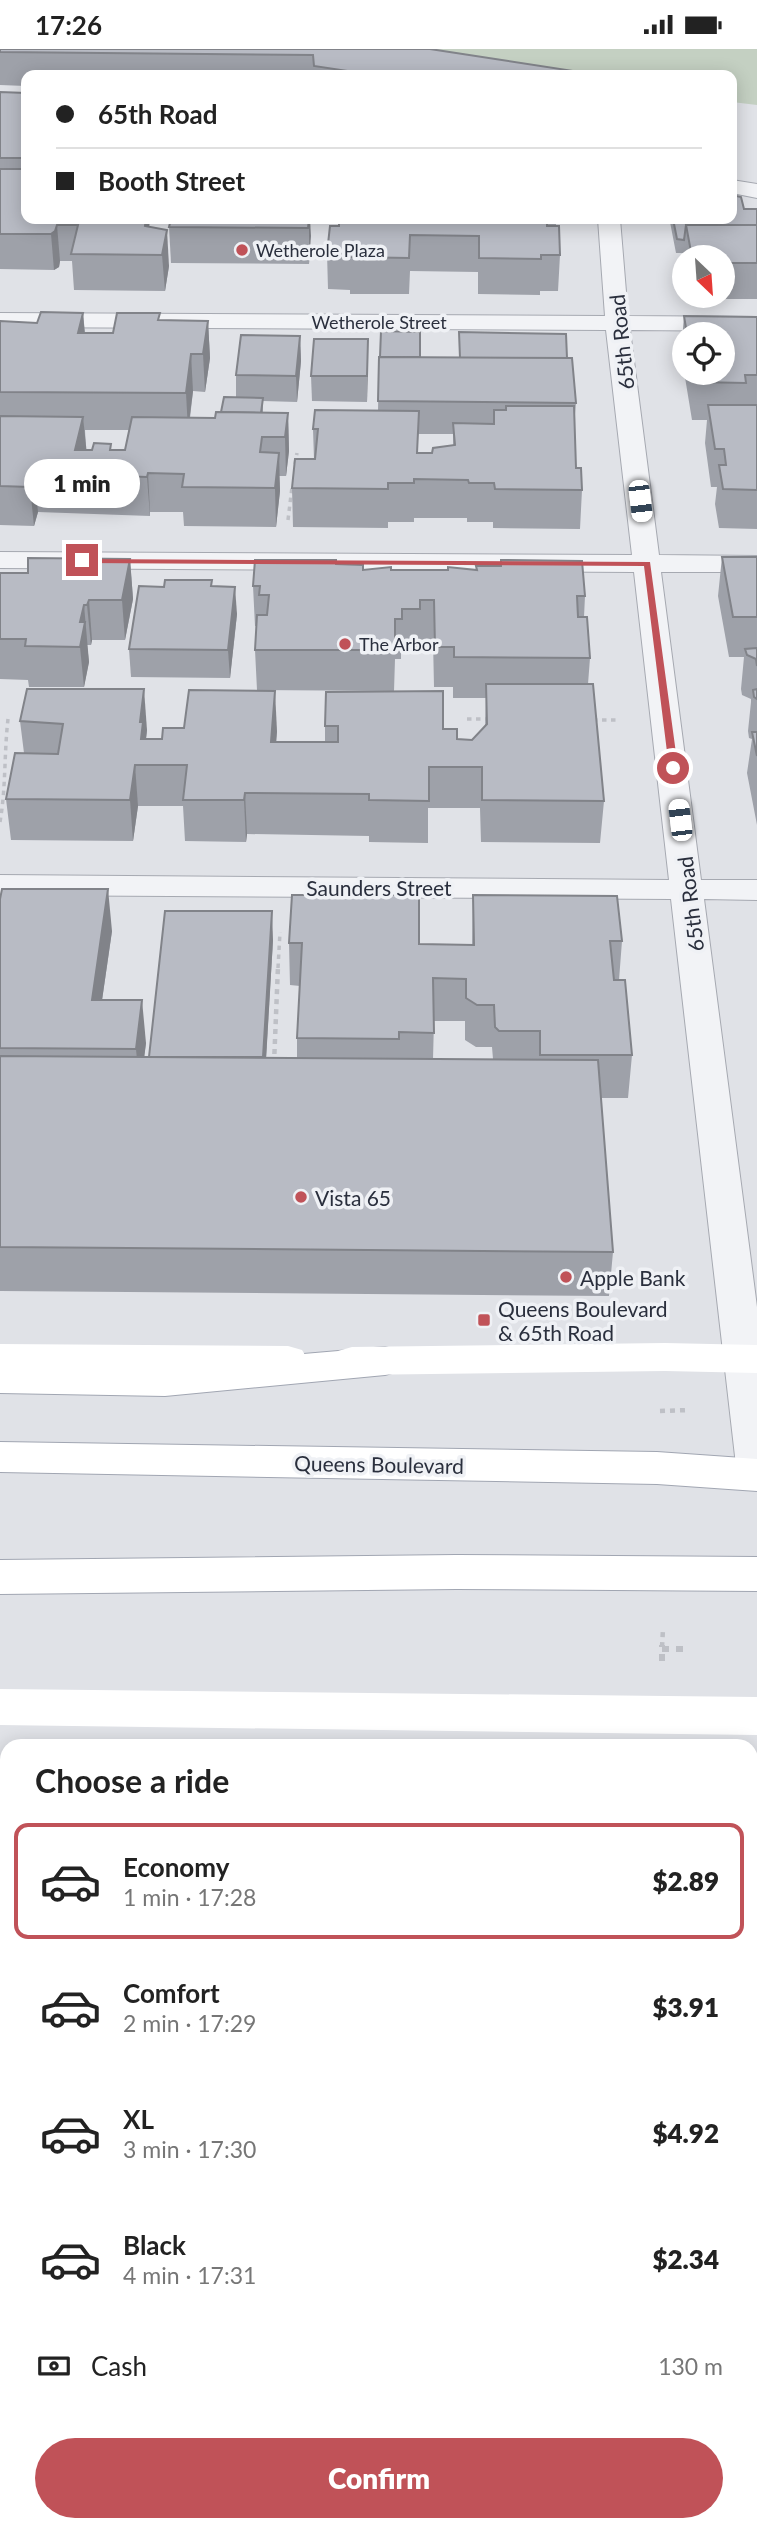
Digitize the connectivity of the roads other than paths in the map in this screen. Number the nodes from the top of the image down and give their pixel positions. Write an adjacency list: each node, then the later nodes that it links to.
1 (737, 188): 2 (street)
2 (757, 191)
3 (609, 224): 5 (street, 65th Road)
4 (0, 320): 5 (street, Wetherole Street)
5 (617, 323): 6 (street, Wetherole Street); 8 (street, 65th Road)
6 (757, 324)
7 (0, 560): 8 (street)
8 (648, 563): 9 (street); 11 (street, 65th Road)
9 (757, 564)
10 (0, 885): 11 (street, Saunders Street)
11 (688, 890): 12 (street, Saunders Street); 14 (street, 65th Road)
12 (757, 890)
13 (0, 1358): 15 (main road)
14 (750, 1359): 15 (main road); 18 (street, 65th Road)
15 (385, 1361): 16 (main road)
16 (0, 1378)
17 (0, 1457): 19 (main road, Queens Boulevard)
18 (757, 1465)
19 (757, 1475)
20 (757, 1574): 21 (main road)
21 (0, 1577)
22 (0, 1707): 23 (main road)
23 (757, 1716)

